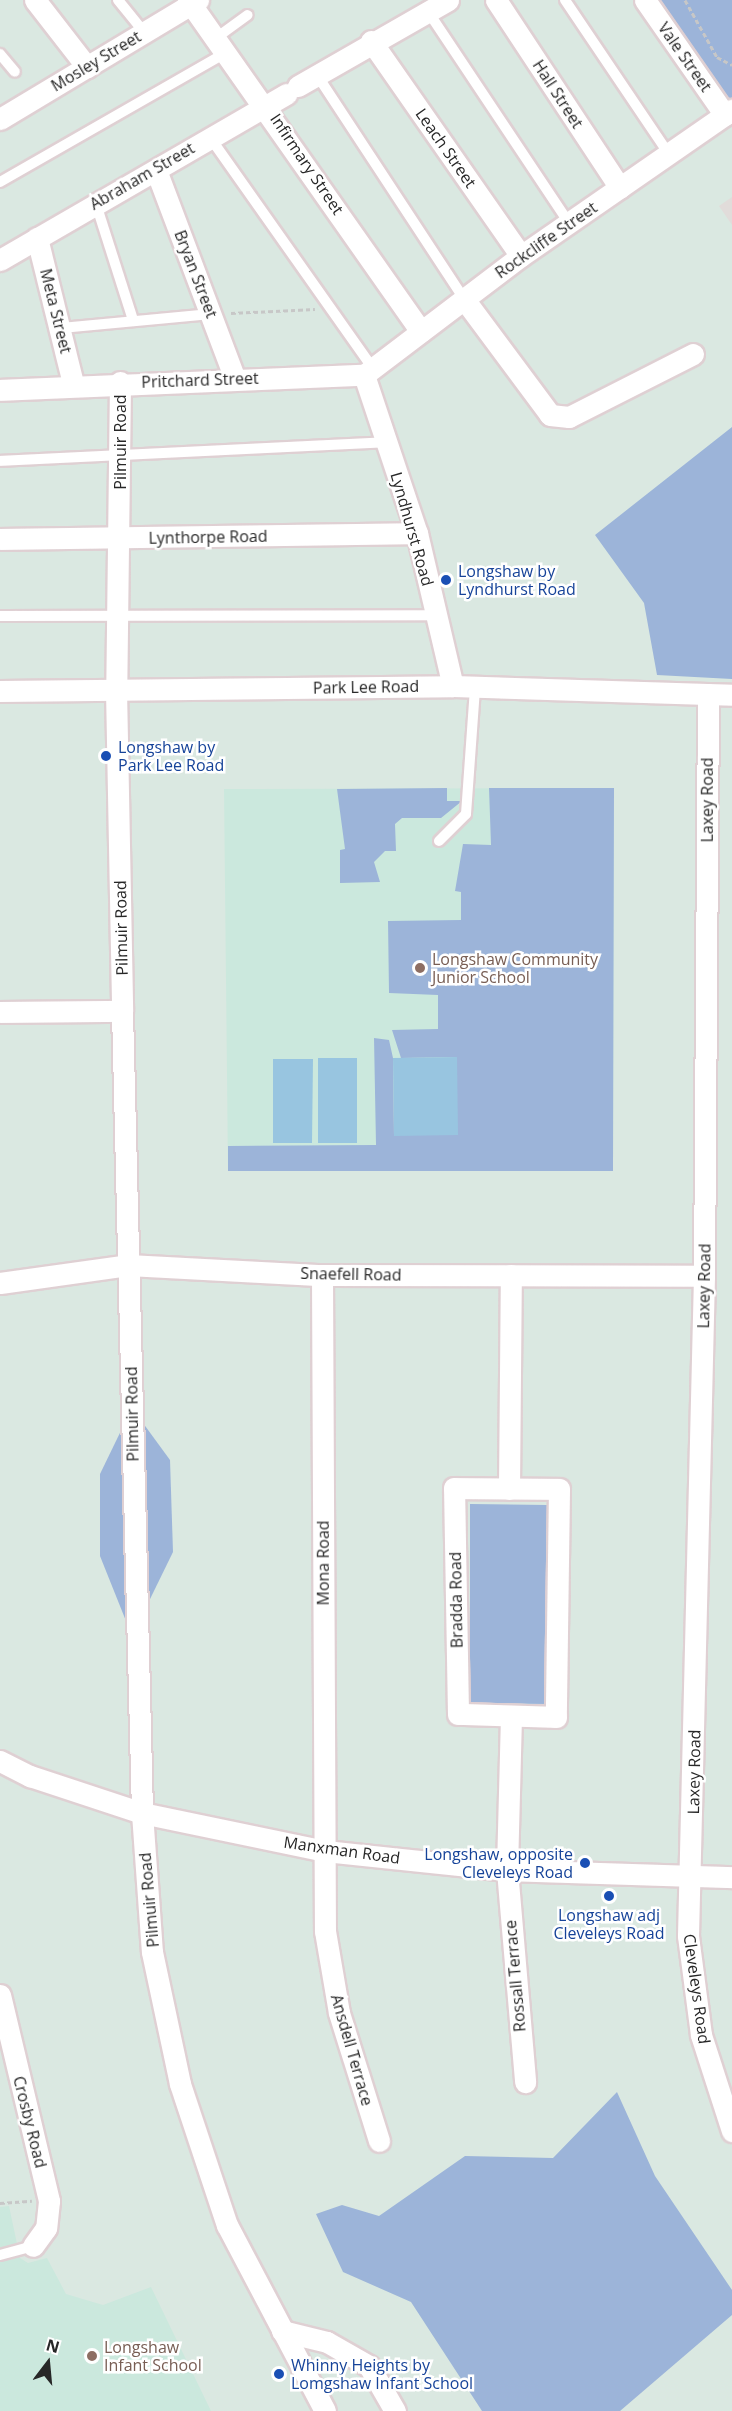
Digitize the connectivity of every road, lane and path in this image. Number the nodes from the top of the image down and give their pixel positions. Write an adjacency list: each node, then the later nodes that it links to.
1 (35, 0): 16 (street)
2 (118, 0): 11 (lane)
3 (448, 0): 9 (street, Abraham Street)
4 (496, 0): 26 (street, Hall Street)
5 (565, 0): 23 (lane)
6 (645, 0): 20 (street, Vale Street)
7 (685, 0): 15 (path)
8 (193, 1): 11 (street, Mosley Street); 13 (street, Infirmary Street)
9 (429, 13): 12 (street, Abraham Street); 28 (lane)
10 (248, 15): 13 (lane)
11 (144, 32): 16 (street, Mosley Street)
12 (371, 41): 18 (street, Abraham Street); 30 (street, Leach Street)
13 (221, 45): 19 (street, Infirmary Street); 25 (lane)
14 (0, 54): 17 (lane)
15 (732, 65)
16 (87, 66): 21 (street, Mosley Street)
17 (15, 72)
18 (317, 75): 19 (street, Abraham Street); 32 (lane)
19 (266, 105): 22 (street, Abraham Street); 37 (street, Infirmary Street)
20 (728, 112): 23 (street, Rockcliffe Street)
21 (0, 118)
22 (209, 136): 24 (street, Abraham Street); 33 (lane)
23 (669, 154): 26 (street, Rockcliffe Street)
24 (156, 171): 27 (street, Abraham Street); 34 (street, Bryan Street)
25 (0, 182)
26 (620, 188): 28 (street, Rockcliffe Street)
27 (96, 204): 29 (street, Abraham Street); 35 (lane)
28 (568, 223): 30 (street, Rockcliffe Street)
29 (37, 238): 31 (street, Abraham Street); 36 (street, Meta Street)
30 (520, 256): 32 (street, Rockcliffe Street)
31 (0, 260)
32 (464, 299): 37 (street, Rockcliffe Street); 38 (street)
33 (328, 308): 34 (path); 39 (lane)
34 (211, 314): 35 (lane); 40 (street, Bryan Street)
35 (132, 317): 36 (lane)
36 (61, 328): 42 (street, Meta Street)
37 (421, 331): 39 (street, Rockcliffe Street)
38 (693, 354)
39 (368, 371): 40 (street, Pritchard Street); 44 (street, Lyndhurst Road)
40 (235, 379): 41 (street, Pritchard Street)
41 (120, 382): 42 (street, Pritchard Street); 45 (street, Pilmuir Road)
42 (73, 383): 43 (street, Pritchard Street)
43 (0, 390)
44 (386, 442): 45 (lane); 47 (street, Lyndhurst Road)
45 (120, 455): 46 (lane); 49 (street, Pilmuir Road)
46 (0, 461)
47 (417, 533): 49 (street, Lynthorpe Road); 50 (street, Lyndhurst Road)
48 (0, 539): 49 (street, Lynthorpe Road)
49 (120, 539): 52 (street, Pilmuir Road)
50 (436, 615): 52 (lane); 53 (street, Lyndhurst Road)
51 (0, 616): 52 (lane)
52 (118, 617): 55 (street, Pilmuir Road)
53 (453, 686): 54 (street, Park Lee Road); 55 (street, Park Lee Road)
54 (475, 687): 57 (street, Park Lee Road); 59 (lane)
55 (116, 689): 56 (street, Park Lee Road); 60 (street, Pilmuir Road)
56 (0, 691)
57 (708, 694): 58 (street, Park Lee Road); 65 (street, Laxey Road)
58 (732, 695)
59 (439, 841)
60 (122, 1011): 61 (street); 62 (street, Pilmuir Road)
61 (0, 1012)
62 (129, 1265): 63 (street, Snaefell Road); 66 (street, Snaefell Road); 70 (street, Pilmuir Road)
63 (322, 1275): 64 (street, Snaefell Road); 71 (street, Mona Road)
64 (512, 1275): 65 (street, Snaefell Road); 67 (street)
65 (704, 1276): 74 (street, Laxey Road)
66 (0, 1282)
67 (509, 1489): 68 (street, Bradda Road); 68 (street, Bradda Road)
68 (511, 1716): 72 (street)
69 (0, 1761): 70 (street, Manxman Road)
70 (142, 1813): 71 (street, Manxman Road); 84 (street, Pilmuir Road)
71 (325, 1851): 72 (street, Manxman Road); 79 (street, Ansdell Terrace)
72 (507, 1870): 74 (street, Manxman Road); 77 (street, Rossall Terrace)
73 (732, 1877): 74 (street, Manxman Road)
74 (692, 1878): 78 (street, Cleveleys Road)
75 (0, 1995): 76 (street, Crosby Road)
76 (2, 2029): 80 (street, Crosby Road)
77 (525, 2082)
78 (732, 2132)
79 (379, 2141)
80 (49, 2200): 81 (path); 82 (street, Crosby Road)
81 (0, 2204)
82 (33, 2246): 83 (lane)
83 (0, 2255)
84 (282, 2331): 85 (street, Pilmuir Road); 86 (street)
85 (325, 2411)
86 (395, 2411)

